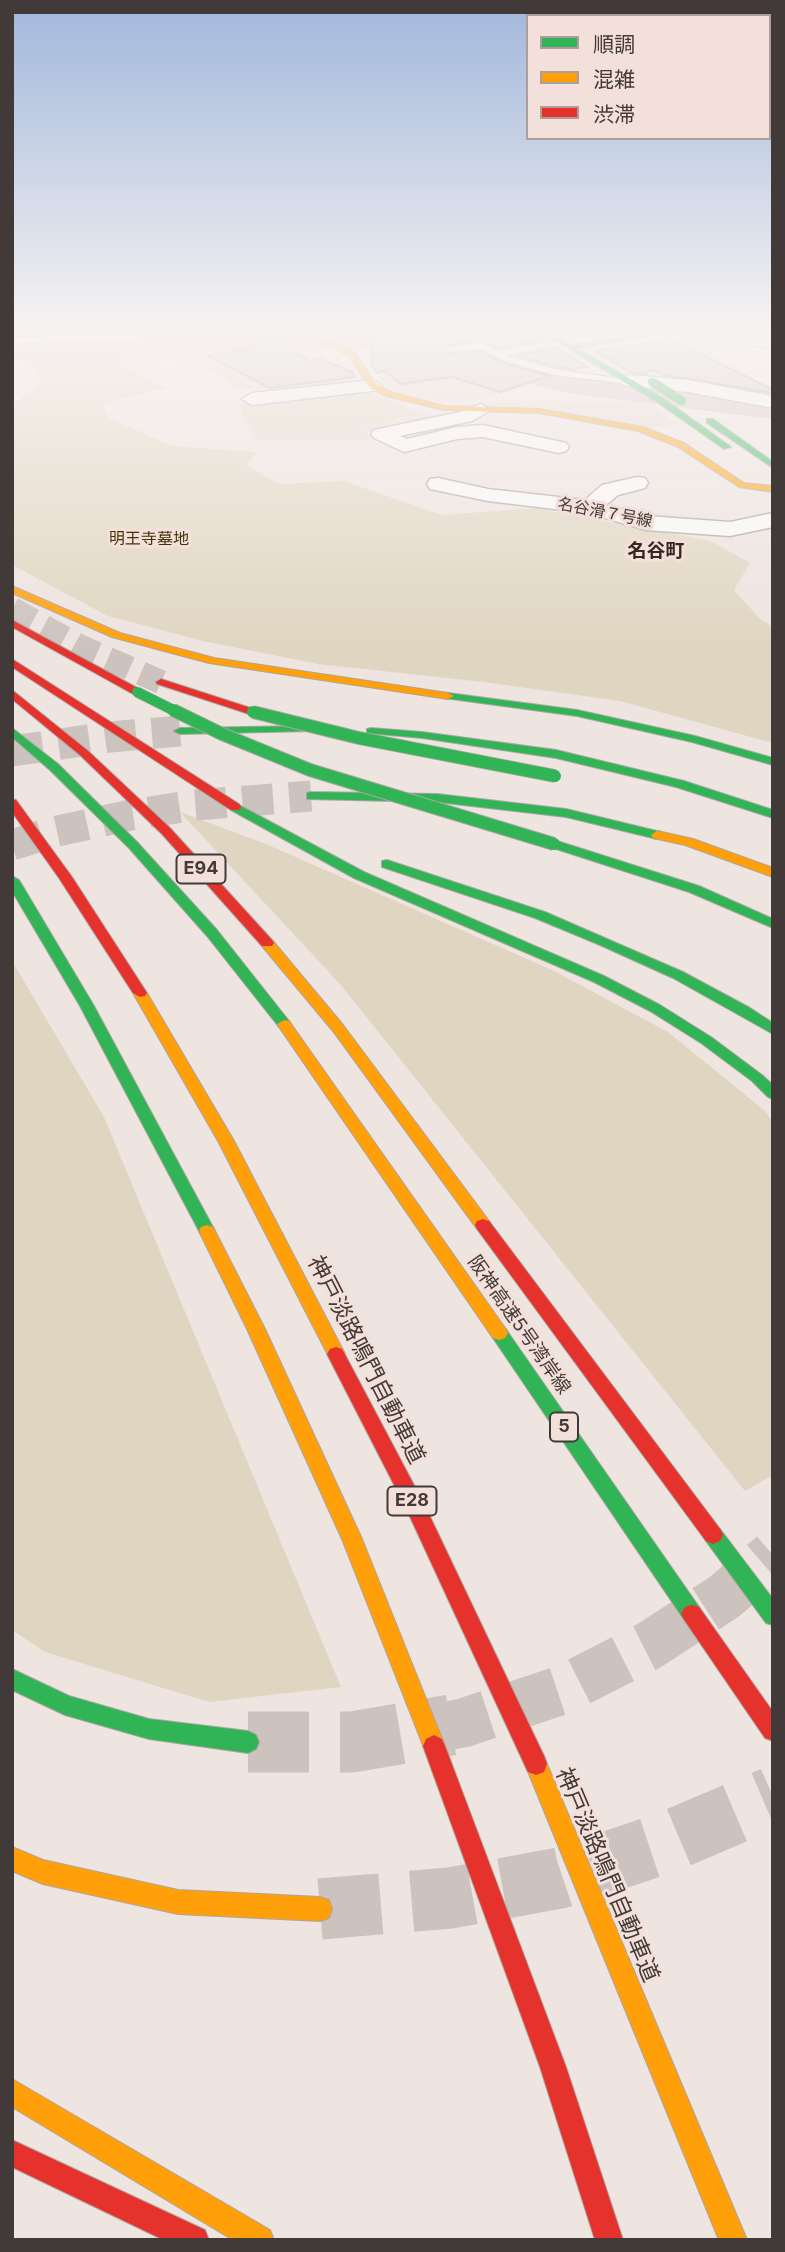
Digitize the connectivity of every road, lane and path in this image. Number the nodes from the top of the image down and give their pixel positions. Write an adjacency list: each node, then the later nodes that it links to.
1 (389, 438): 2 (street)
2 (436, 438)
3 (517, 438): 7 (street)
4 (663, 438): 12 (main road)
5 (716, 438): 10 (main road)
6 (733, 438): 8 (main road, bridge)
7 (559, 447)
8 (773, 467)
9 (636, 483): 13 (street)
10 (773, 483)
11 (438, 484): 13 (street, 名谷滑７号線)
12 (773, 489)
13 (590, 507): 14 (street, 名谷滑７号線)
14 (773, 520)
15 (12, 589): 22 (main road)
16 (12, 623): 32 (main road, bridge)
17 (12, 662): 23 (main road)
18 (161, 682): 24 (main road, bridge)
19 (12, 693): 36 (main road, 阪神高速5号湾岸線 / E94)
20 (180, 731): 27 (main road)
21 (12, 732): 34 (main road, E94)
22 (773, 762)
23 (186, 776): 28 (main road); 35 (main road)
24 (562, 778)
25 (311, 796): 30 (main road)
26 (12, 803): 47 (main road, 神戸淡路鳴門自動車道 / E28)
27 (773, 814)
28 (352, 852)
29 (376, 861): 33 (main road)
30 (773, 873)
31 (12, 880): 46 (main road)
32 (773, 923)
33 (773, 1030)
34 (325, 1081): 38 (main road, 阪神高速5号湾岸線 / 5)
35 (773, 1094)
36 (773, 1616)
37 (12, 1679): 39 (main road)
38 (773, 1731)
39 (248, 1742)
40 (12, 1859): 41 (main road)
41 (320, 1909)
42 (12, 2092): 45 (main road)
43 (12, 2153): 44 (main road)
44 (195, 2240)
45 (260, 2240)
46 (609, 2240)
47 (733, 2240)

